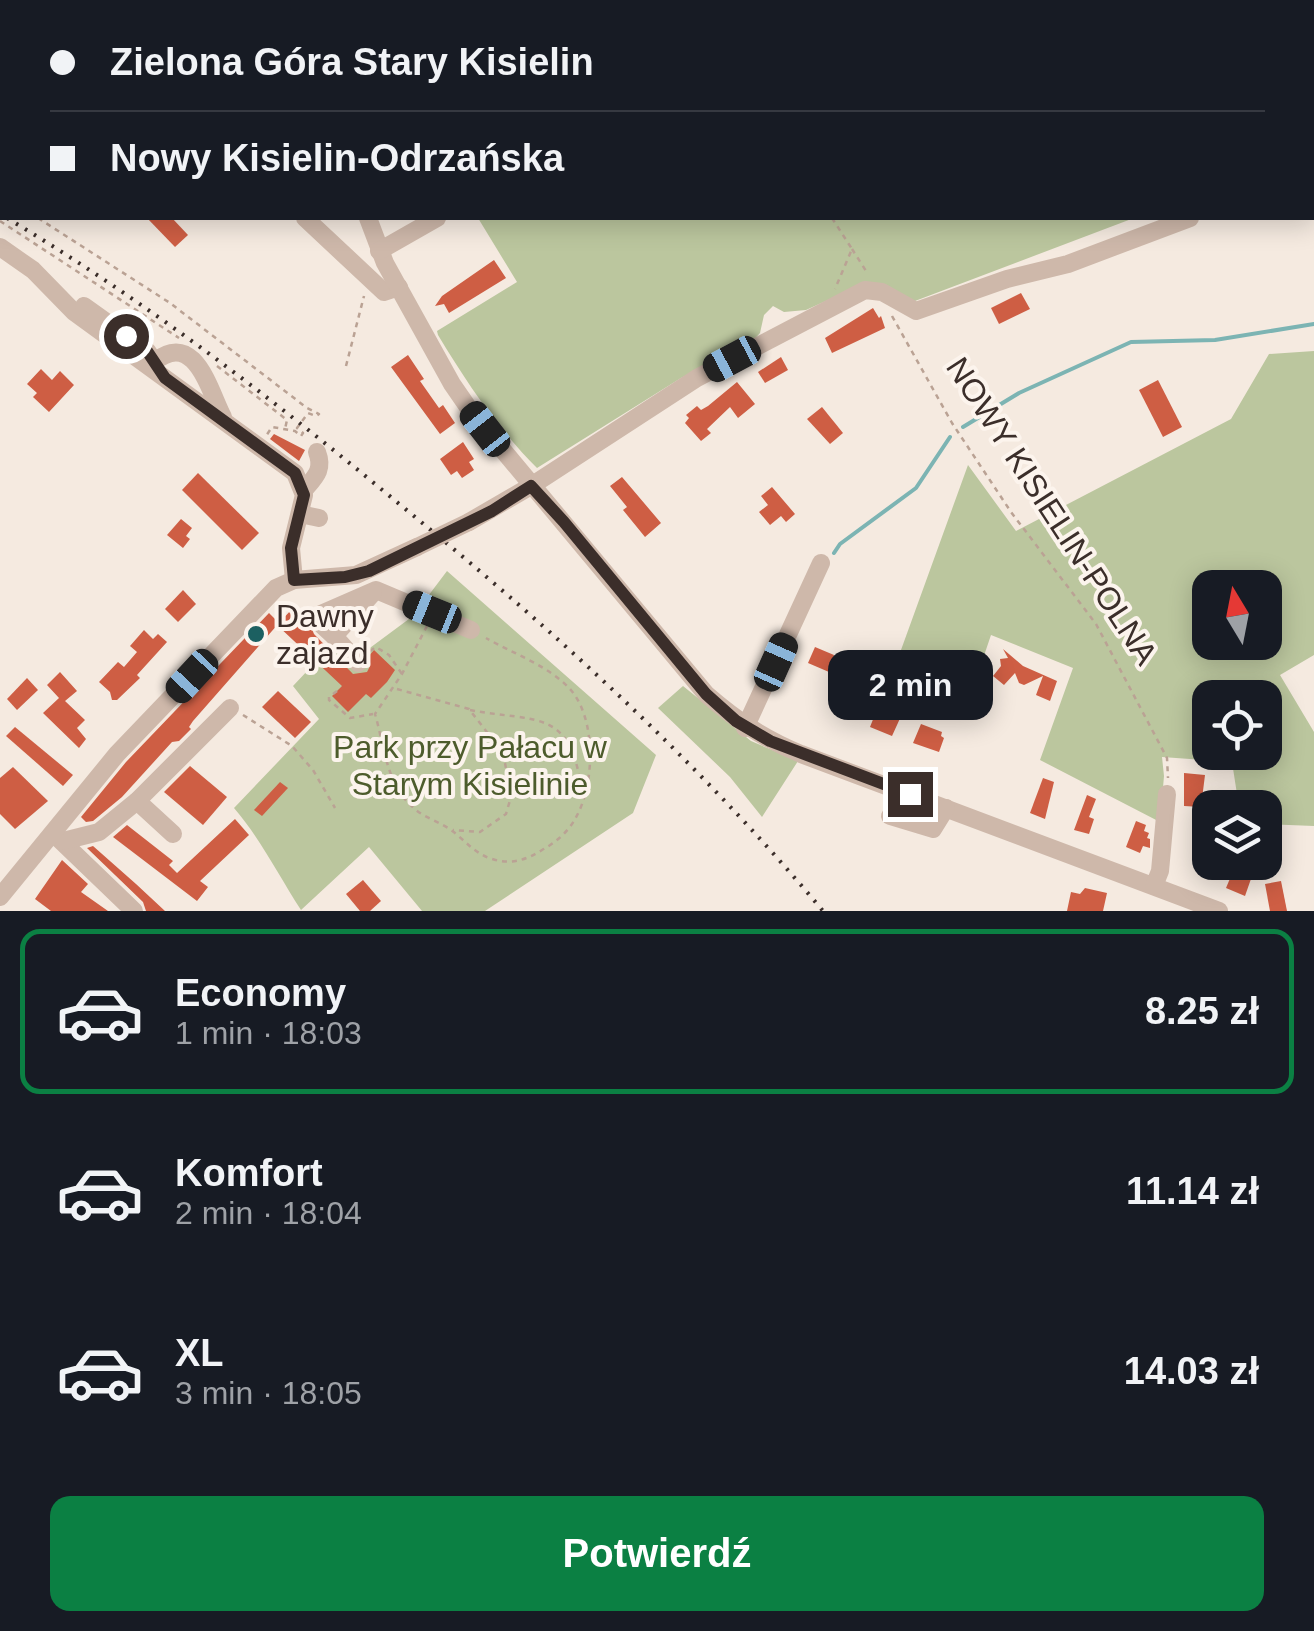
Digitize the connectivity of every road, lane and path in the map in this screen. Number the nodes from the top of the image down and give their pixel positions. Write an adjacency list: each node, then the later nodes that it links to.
1 (41, 220): 20 (path)
2 (307, 220): 11 (street)
3 (369, 220): 10 (street)
4 (434, 220): 10 (street)
5 (833, 220): 9 (path, NOWY KISIELIN-POLNA)
6 (1185, 220): 13 (street)
7 (0, 221): 15 (path)
8 (0, 246): 18 (street)
9 (852, 249): 13 (path, NOWY KISIELIN-POLNA); 14 (path)
10 (379, 251): 12 (street)
11 (375, 284): 12 (street); 17 (path)
12 (399, 287): 23 (street)
13 (878, 292): 14 (street); 43 (path, NOWY KISIELIN-POLNA)
14 (833, 305): 23 (street)
15 (184, 342)
16 (214, 364): 20 (path)
17 (346, 366)
18 (160, 370): 19 (street); 19 (street)
19 (224, 420): 21 (street)
20 (285, 429): 21 (path)
21 (258, 444): 24 (street)
22 (318, 452): 24 (street)
23 (531, 486): 28 (street, bridge); 40 (street)
24 (304, 490): 25 (street)
25 (300, 514): 26 (street); 29 (street)
26 (320, 518)
27 (821, 563): 40 (street)
28 (369, 571): 29 (street); 30 (street)
29 (294, 580): 51 (street)
30 (376, 590): 31 (street); 33 (street)
31 (432, 612): 32 (street); 34 (path)
32 (471, 630): 44 (path)
33 (358, 663): 34 (path)
34 (402, 674): 35 (path)
35 (394, 688): 38 (path); 39 (path)
36 (337, 691): 39 (path)
37 (230, 708): 45 (street); 46 (path)
38 (468, 709): 44 (path); 49 (path)
39 (375, 714): 42 (path)
40 (746, 728): 47 (street)
41 (361, 740): 42 (path)
42 (385, 749): 49 (path)
43 (1168, 794): 52 (street)
44 (582, 798): 49 (path)
45 (138, 801): 50 (street); 51 (street)
46 (336, 808)
47 (946, 808): 48 (street); 52 (street)
48 (890, 816)
49 (451, 830)
50 (173, 834)
51 (57, 836): 53 (street); 54 (street)
52 (1154, 886): 55 (street)
53 (0, 898)
54 (134, 911)
55 (1220, 911)

